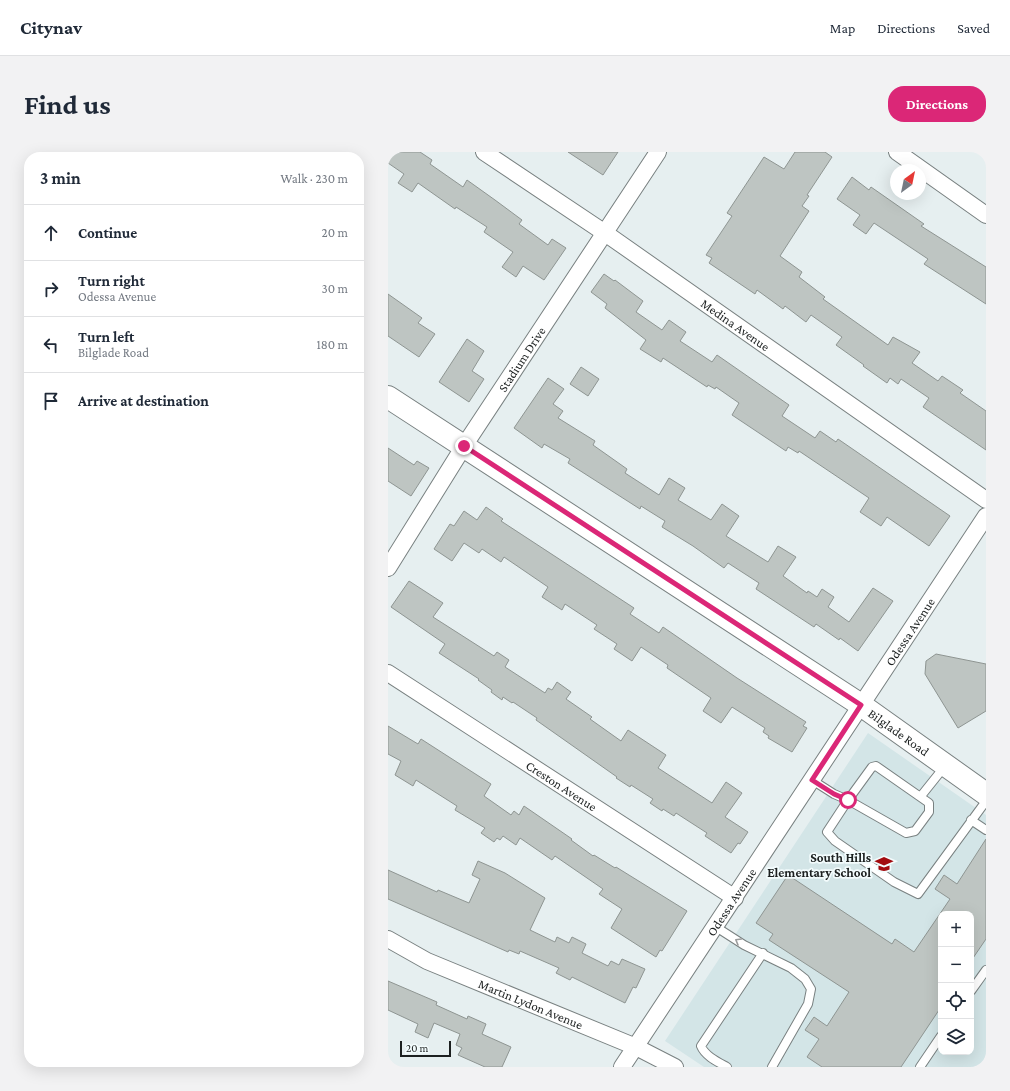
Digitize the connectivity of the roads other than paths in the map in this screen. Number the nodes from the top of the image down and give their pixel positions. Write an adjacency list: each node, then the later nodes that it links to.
1 (484, 152): 5 (street, Medina Avenue)
2 (658, 152): 5 (street, Stadium Drive)
3 (897, 152): 4 (street)
4 (986, 215)
5 (605, 233): 7 (street, Stadium Drive); 8 (street, Medina Avenue)
6 (388, 397): 7 (street, Bilglade Road)
7 (464, 446): 10 (street, Stadium Drive); 12 (street, Bilglade Road)
8 (986, 500)
9 (986, 516): 12 (street, Odessa Avenue)
10 (388, 568)
11 (388, 673): 21 (street, Creston Avenue)
12 (861, 705): 13 (street, Bilglade Road); 14 (street, Odessa Avenue)
13 (946, 765): 15 (street, Bilglade Road); 16 (lane)
14 (812, 780): 17 (lane); 21 (street, Odessa Avenue)
15 (986, 794)
16 (921, 796): 17 (lane); 17 (lane)
17 (848, 800): 19 (lane)
18 (986, 801): 19 (lane)
19 (971, 820): 20 (lane)
20 (986, 830)
21 (735, 898): 22 (street, Odessa Avenue)
22 (716, 927): 24 (lane, one-way to 22); 28 (street, Odessa Avenue)
23 (388, 939): 28 (street, Martin Lydon Avenue)
24 (763, 953): 31 (lane); 32 (lane)
25 (986, 970): 26 (lane)
26 (974, 987)
27 (938, 1040): 33 (lane)
28 (636, 1047): 29 (street, Odessa Avenue); 30 (street, Martin Lydon Avenue)
29 (622, 1067)
30 (675, 1067)
31 (727, 1067)
32 (772, 1067)
33 (920, 1067)

